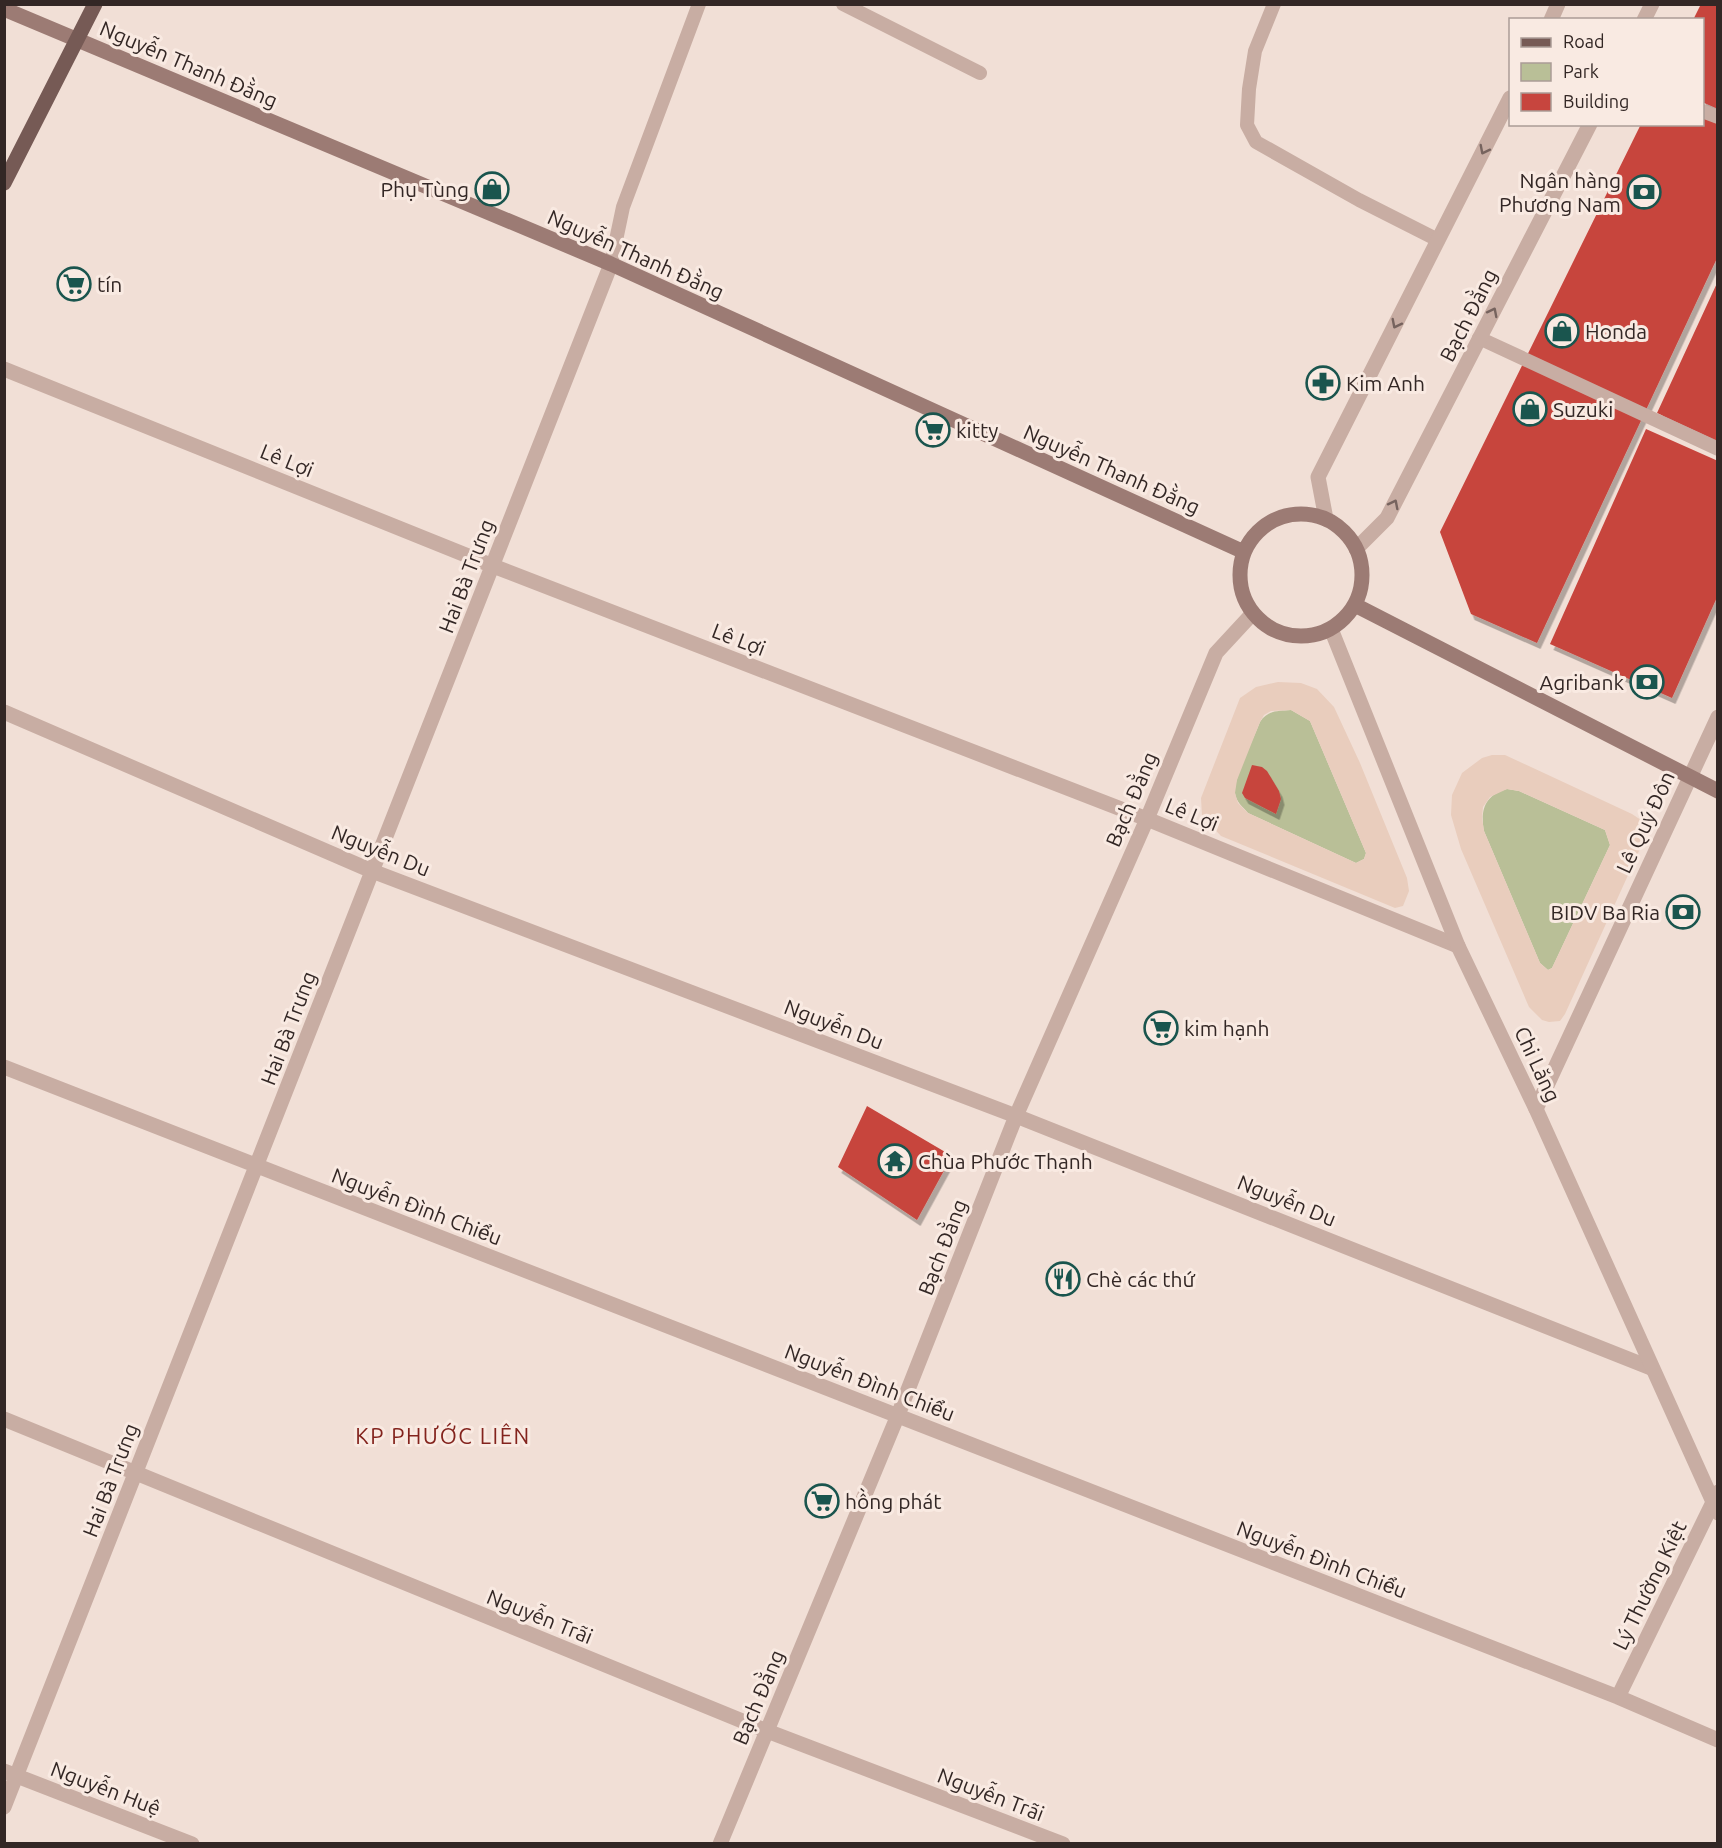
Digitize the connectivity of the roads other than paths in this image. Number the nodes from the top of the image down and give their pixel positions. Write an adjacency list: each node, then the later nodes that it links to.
1 (95, 4): 10 (main road)
2 (699, 4): 16 (lane)
3 (843, 4): 11 (lane)
4 (1274, 4): 15 (lane)
5 (1558, 4): 8 (street)
6 (1652, 4): 9 (street)
7 (4, 9): 10 (main road, Nguyễn Thanh Đằng)
8 (1552, 18)
9 (1645, 18)
10 (78, 40): 14 (main road); 16 (main road, Nguyễn Thanh Đằng)
11 (980, 73)
12 (1509, 100): 15 (street, one-way to 15)
13 (1589, 126): 17 (street, Bạch Đằng, one-way to 13)
14 (4, 183)
15 (1438, 240): 20 (street, one-way to 20)
16 (611, 264): 22 (main road, Nguyễn Thanh Đằng); 23 (street, Hai Bà Trưng)
17 (1479, 338): 19 (lane); 21 (street, Bạch Đằng, one-way to 17)
18 (4, 369): 23 (street, Lê Lợi)
19 (1718, 449)
20 (1326, 519): 21 (main road); 22 (main road)
21 (1356, 549): 24 (main road)
22 (1244, 552): 25 (main road)
23 (493, 566): 31 (street, Lê Lợi); 32 (street, Hai Bà Trưng)
24 (1355, 604): 26 (main road); 29 (main road)
25 (1253, 613): 26 (main road); 31 (street, Bạch Đằng)
26 (1331, 628): 33 (street, Chi Lăng)
27 (4, 712): 32 (street, Nguyễn Du)
28 (1718, 717): 29 (street, Lê Quý Đôn)
29 (1689, 777): 30 (main road); 35 (street, Lê Quý Đôn)
30 (1718, 791)
31 (1147, 819): 33 (street, Lê Lợi); 36 (street, Bạch Đằng)
32 (372, 871): 36 (street, Nguyễn Du); 37 (street, Hai Bà Trưng)
33 (1458, 946): 35 (street, Chi Lăng)
34 (4, 1067): 37 (street, Nguyễn Đình Chiểu)
35 (1536, 1110): 38 (street, Chi Lăng)
36 (1016, 1116): 38 (street, Nguyễn Du); 39 (street, Bạch Đằng)
37 (256, 1166): 39 (street, Nguyễn Đình Chiểu); 41 (street, Hai Bà Trưng)
38 (1651, 1368): 42 (street, Chi Lăng)
39 (898, 1415): 43 (street, Nguyễn Đình Chiểu); 44 (street, Bạch Đằng)
40 (4, 1419): 41 (street, Nguyễn Trãi)
41 (136, 1473): 44 (street, Nguyễn Trãi); 46 (street, Hai Bà Trưng)
42 (1716, 1502): 43 (street, Lý Thường Kiệt)
43 (1618, 1697): 45 (street, Nguyễn Đình Chiểu)
44 (767, 1731): 49 (street, Bạch Đằng); 50 (street, Nguyễn Trãi)
45 (1718, 1740)
46 (11, 1773): 47 (street, Hai Bà Trưng); 48 (street, Nguyễn Huệ)
47 (4, 1807)
48 (192, 1844)
49 (720, 1844)
50 (1063, 1844)

